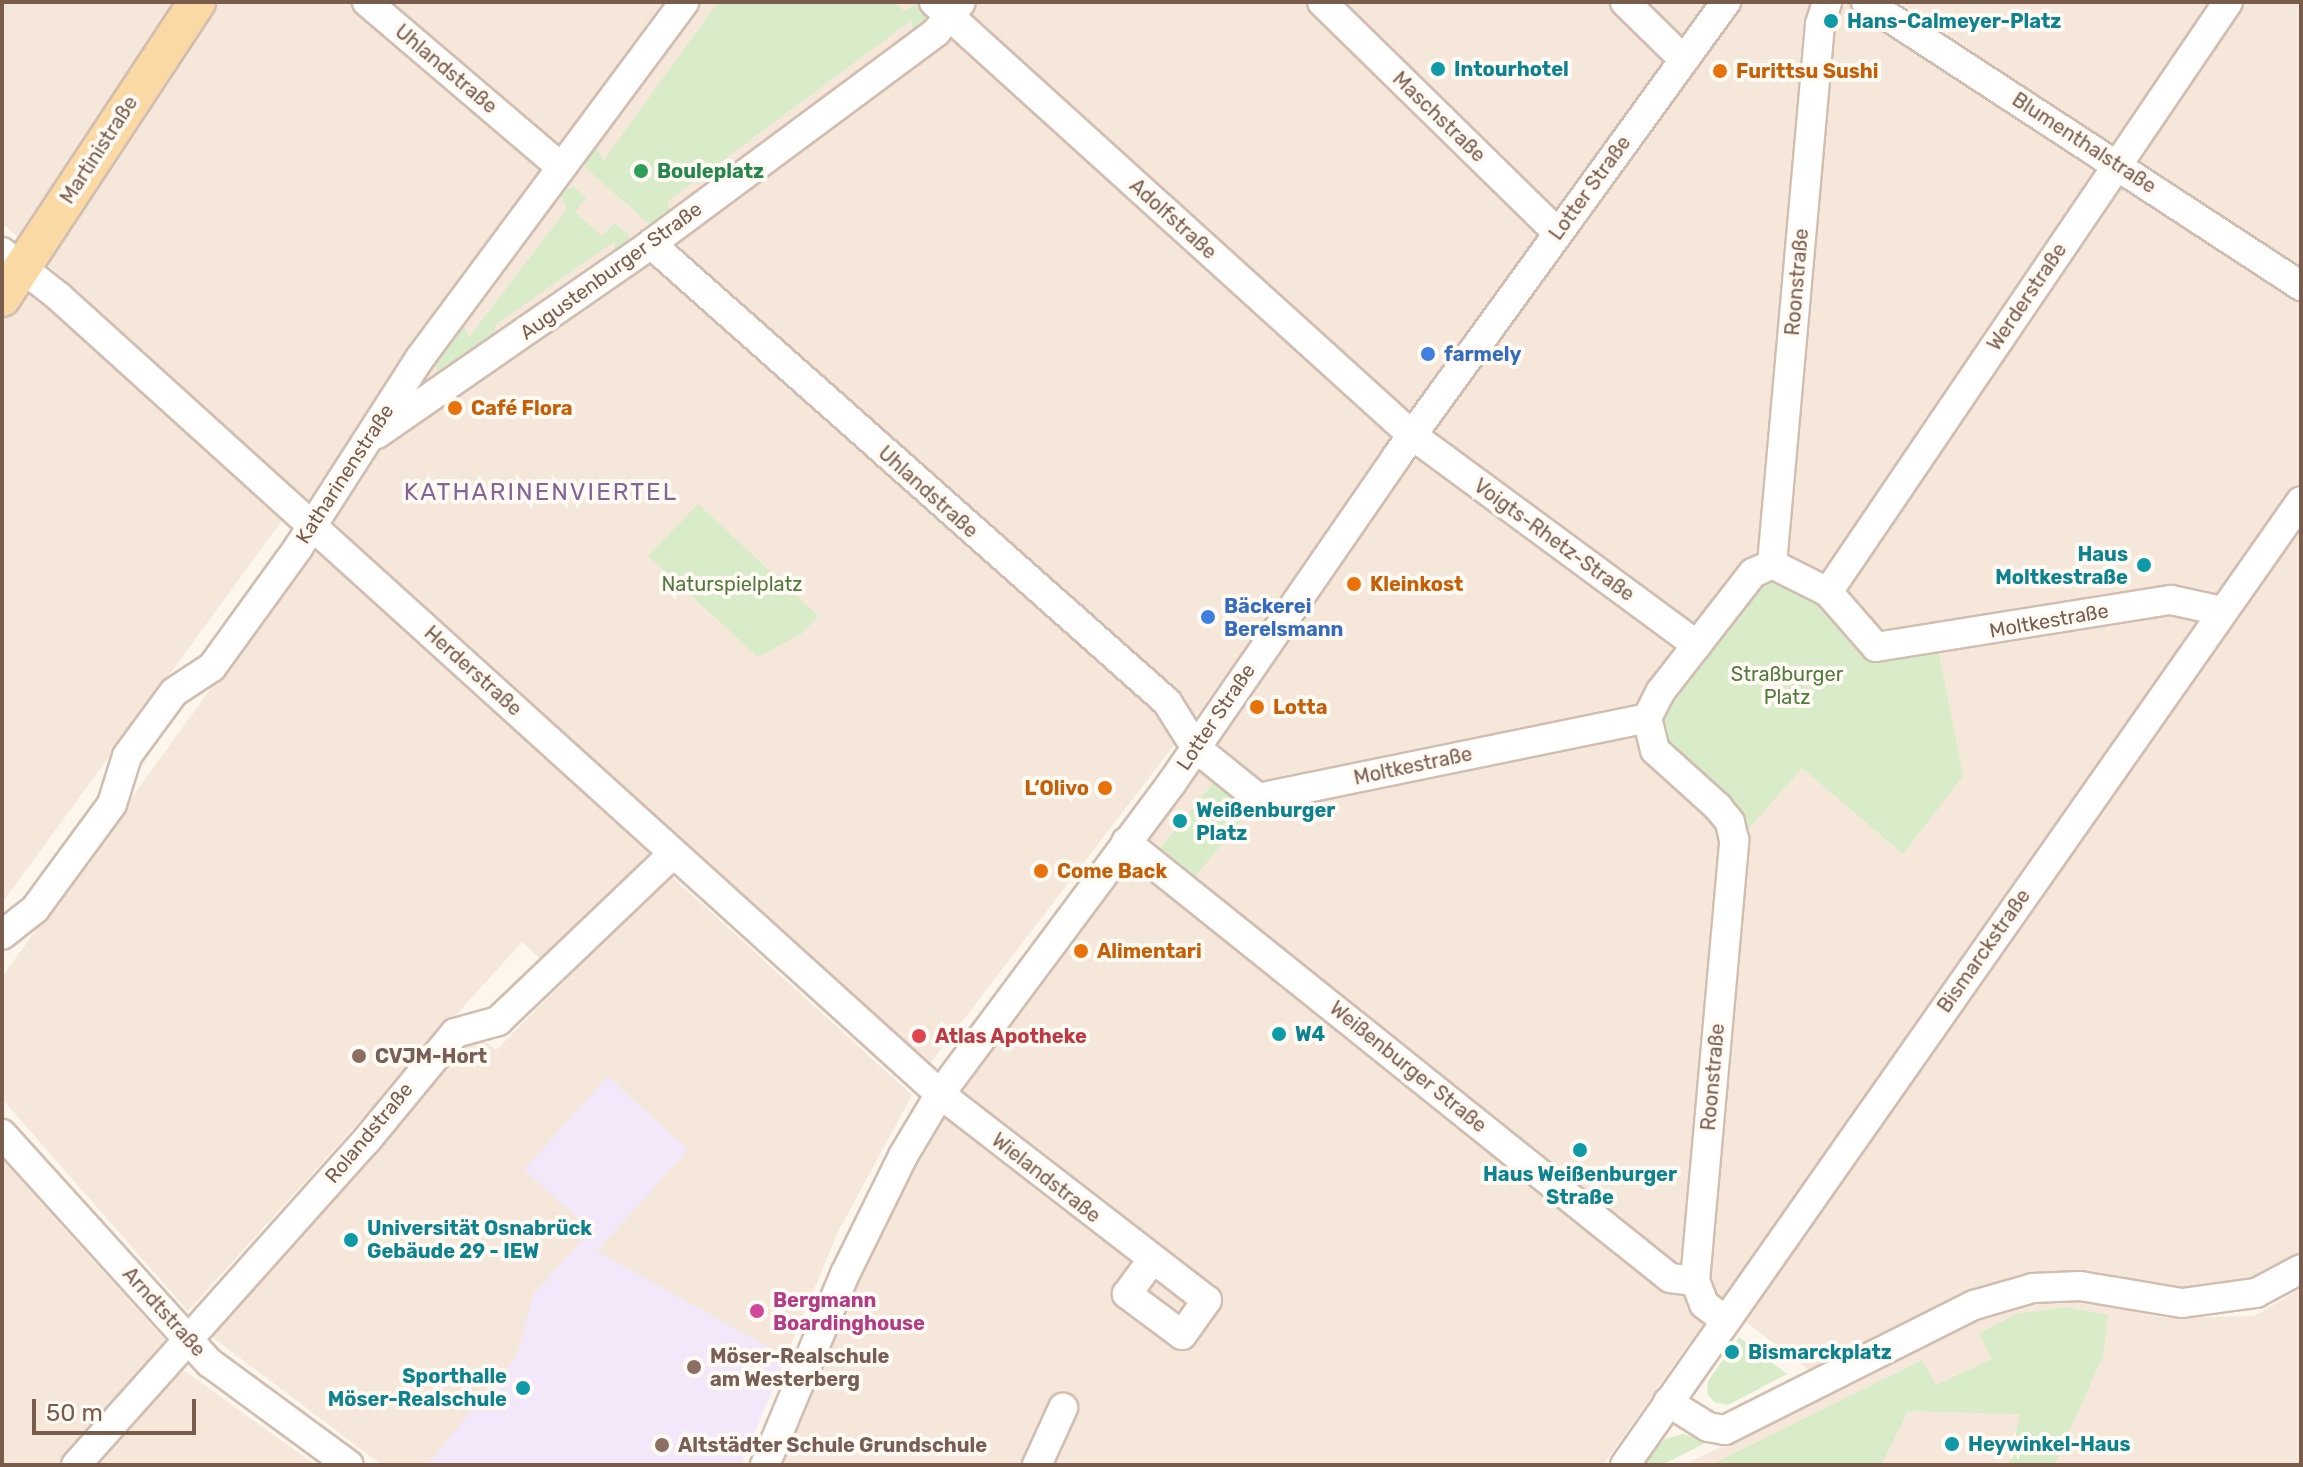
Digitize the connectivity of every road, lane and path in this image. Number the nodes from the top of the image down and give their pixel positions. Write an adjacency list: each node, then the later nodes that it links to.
1 (169, 2): 17 (main road, Martinistraße)
2 (197, 2): 17 (main road, Martinistraße)
3 (367, 2): 14 (street, Uhlandstraße)
4 (684, 2): 14 (street, Katharinenstraße)
5 (1322, 2): 15 (street, Maschstraße)
6 (1625, 2): 12 (street)
7 (1726, 2): 12 (street, Lotter Straße)
8 (1827, 2): 25 (street, Roonstraße)
9 (1866, 2): 13 (street, Blumenthalstraße)
10 (2228, 2): 13 (street, Werderstraße)
11 (948, 7): 16 (street, Augustenburger Straße); 21 (street, Adolfstraße)
12 (1683, 59): 15 (street, Lotter Straße)
13 (2117, 164): 18 (street, Blumenthalstraße); 26 (street, Werderstraße)
14 (561, 167): 19 (street, Katharinenstraße)
15 (1557, 232): 21 (street, Lotter Straße)
16 (651, 244): 20 (street, Augustenburger Straße); 30 (street, Uhlandstraße)
17 (6, 266): 24 (street, Herderstraße)
18 (2301, 286)
19 (420, 358): 20 (street); 22 (street, Katharinenstraße)
20 (446, 386): 22 (street, Augustenburger Straße)
21 (1412, 435): 28 (street, Voigts-Rhetz-Straße); 30 (street, Lotter Straße)
22 (366, 441): 24 (street, Katharinenstraße)
23 (2301, 501): 27 (street, Bismarckstraße)
24 (312, 525): 32 (street, Herderstraße); 33 (street, Katharinenstraße)
25 (1772, 564): 26 (street); 28 (street)
26 (1828, 592): 27 (street, Moltkestraße)
27 (2222, 611): 39 (street, Bismarckstraße)
28 (1697, 645): 29 (street)
29 (1647, 718): 30 (street, Moltkestraße); 38 (street, Roonstraße)
30 (1196, 748): 31 (street, Lotter Straße)
31 (1126, 842): 34 (street, Lotter Straße); 38 (street, Weißenburger Straße)
32 (673, 854): 34 (street, Herderstraße); 40 (street, Rolandstraße)
33 (2, 935)
34 (940, 1094): 36 (street, Wielandstraße); 45 (street, Lotter Straße)
35 (2, 1134): 40 (street, Arndtstraße)
36 (1152, 1260)
37 (2299, 1266): 41 (street)
38 (1695, 1281): 39 (street)
39 (1725, 1320): 41 (street, Bismarckstraße)
40 (188, 1340): 43 (street, Rolandstraße); 44 (street, Arndtstraße)
41 (1668, 1402): 47 (street)
42 (1063, 1408): 46 (street)
43 (76, 1465)
44 (349, 1465)
45 (765, 1465)
46 (1037, 1465)
47 (1625, 1465)

